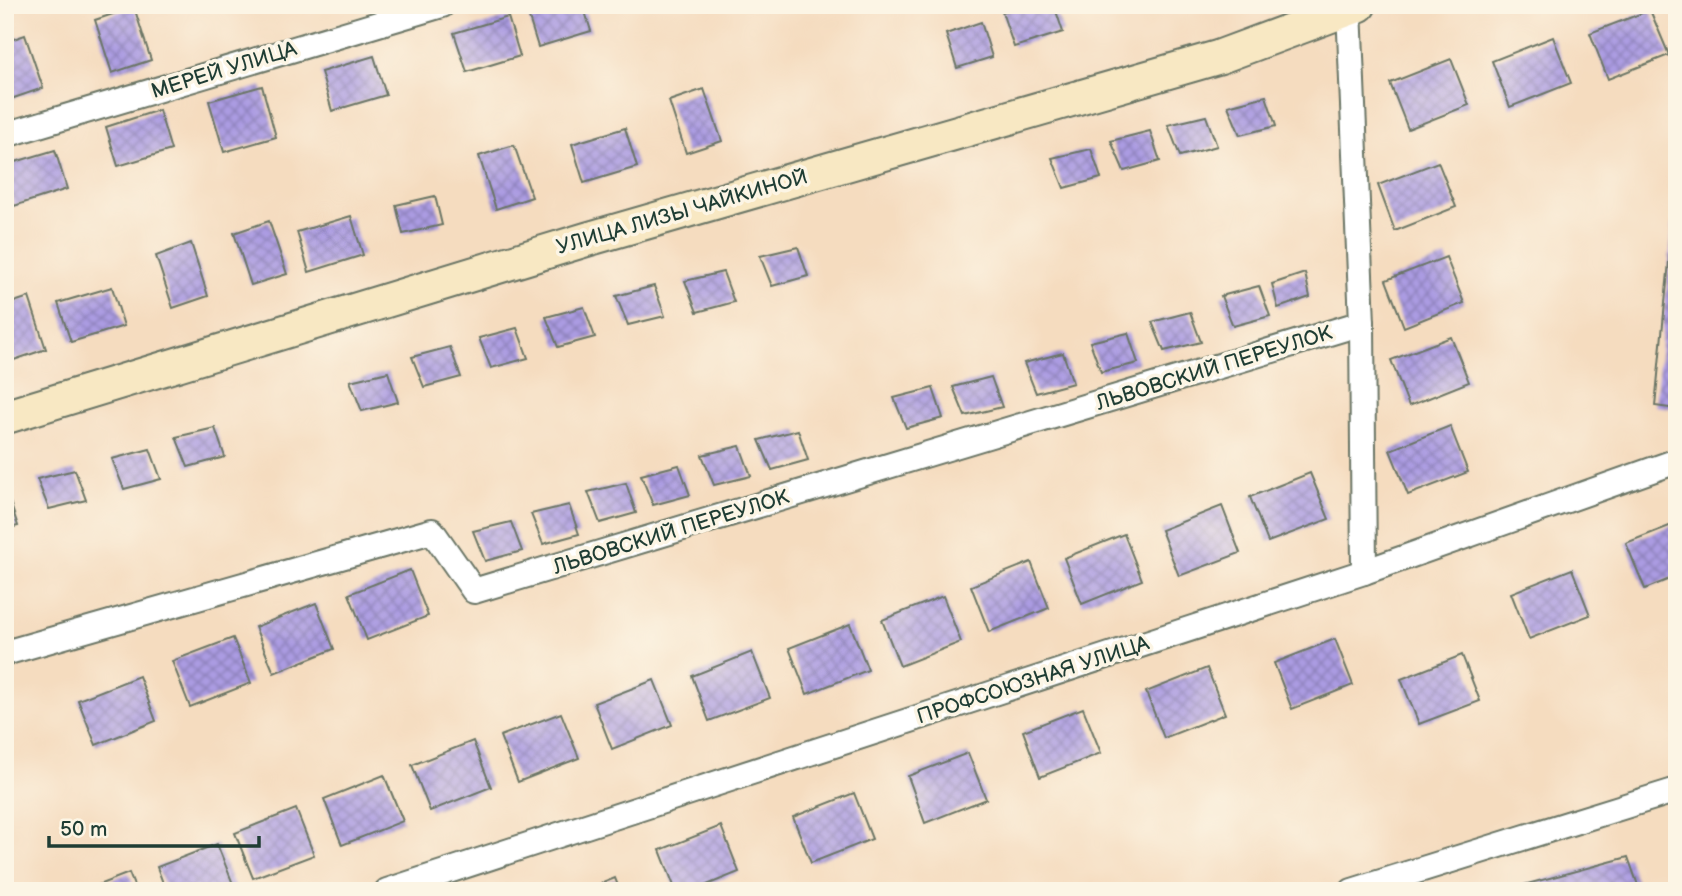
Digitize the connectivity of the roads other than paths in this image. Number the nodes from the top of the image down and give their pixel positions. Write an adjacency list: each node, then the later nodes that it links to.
1 (442, 5): 3 (street, МЕРЕЙ УЛИЦА)
2 (1354, 7): 4 (street); 5 (street, УЛИЦА ЛИЗЫ ЧАЙКИНОЙ)
3 (5, 135)
4 (1362, 323): 7 (street); 8 (street, ЛЬВОВСКИЙ ПЕРЕУЛОК)
5 (5, 417)
6 (1677, 461): 7 (street, ПРОФСОЮЗНАЯ УЛИЦА)
7 (1364, 572): 10 (street, ПРОФСОЮЗНАЯ УЛИЦА)
8 (5, 653)
9 (1677, 790): 11 (street)
10 (387, 891)
11 (1352, 891)

